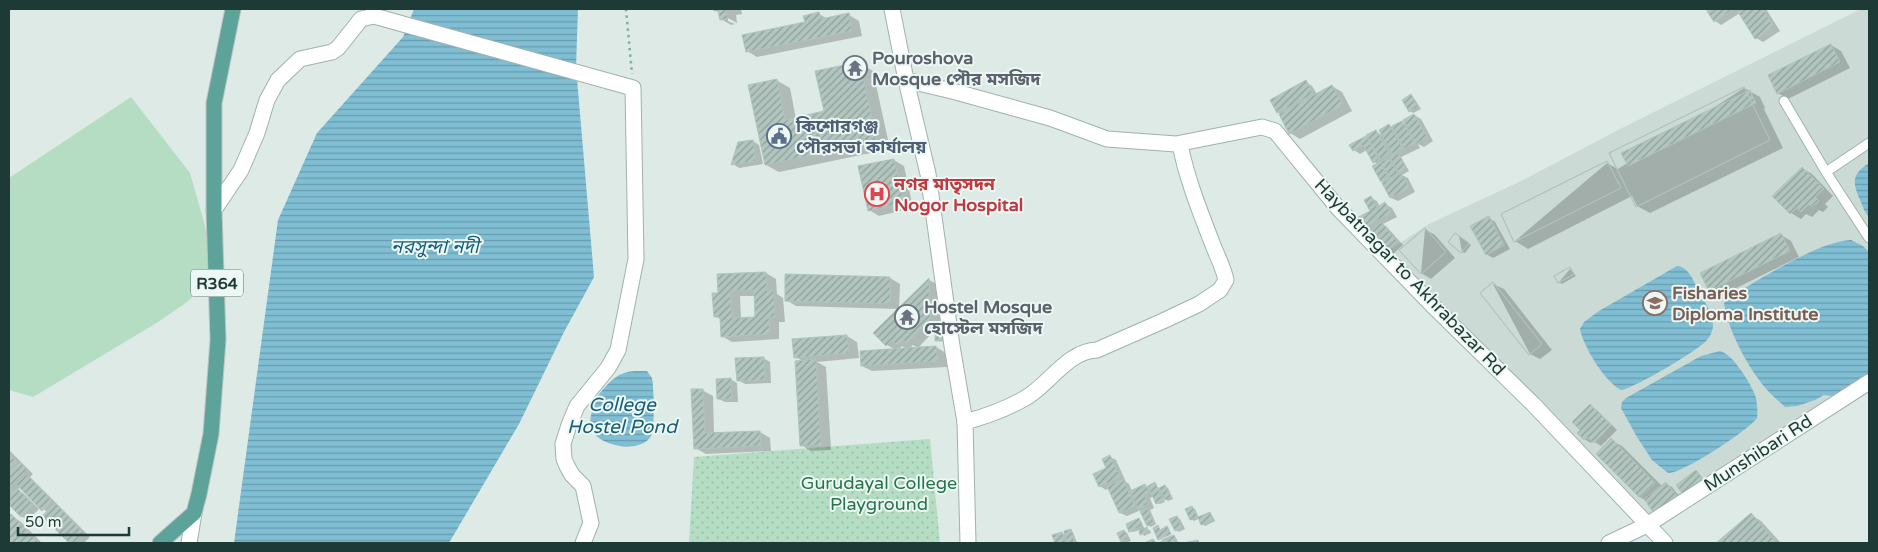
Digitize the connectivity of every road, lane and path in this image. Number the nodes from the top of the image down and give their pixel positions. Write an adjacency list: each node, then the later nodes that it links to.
1 (233, 9): 10 (main road, R364)
2 (626, 9): 5 (path)
3 (892, 9): 4 (street)
4 (906, 80): 8 (street, Haybatnagar to Akhrabazar Rd); 13 (street)
5 (633, 88): 10 (street); 18 (street)
6 (1784, 101): 9 (lane)
7 (1869, 143): 9 (lane)
8 (1180, 144): 13 (street); 15 (street, Haybatnagar to Akhrabazar Rd)
9 (1826, 172): 11 (lane)
10 (214, 210): 14 (main road, R364)
11 (1869, 238)
12 (1869, 382): 15 (street, Munshibari Rd)
13 (965, 422): 19 (street)
14 (194, 513): 16 (main road); 17 (street)
15 (1647, 525): 20 (street, Munshibari Rd); 21 (street, Haybatnagar to Akhrabazar Rd)
16 (160, 543)
17 (188, 543)
18 (583, 543)
19 (968, 543)
20 (1609, 543)
21 (1665, 543)

